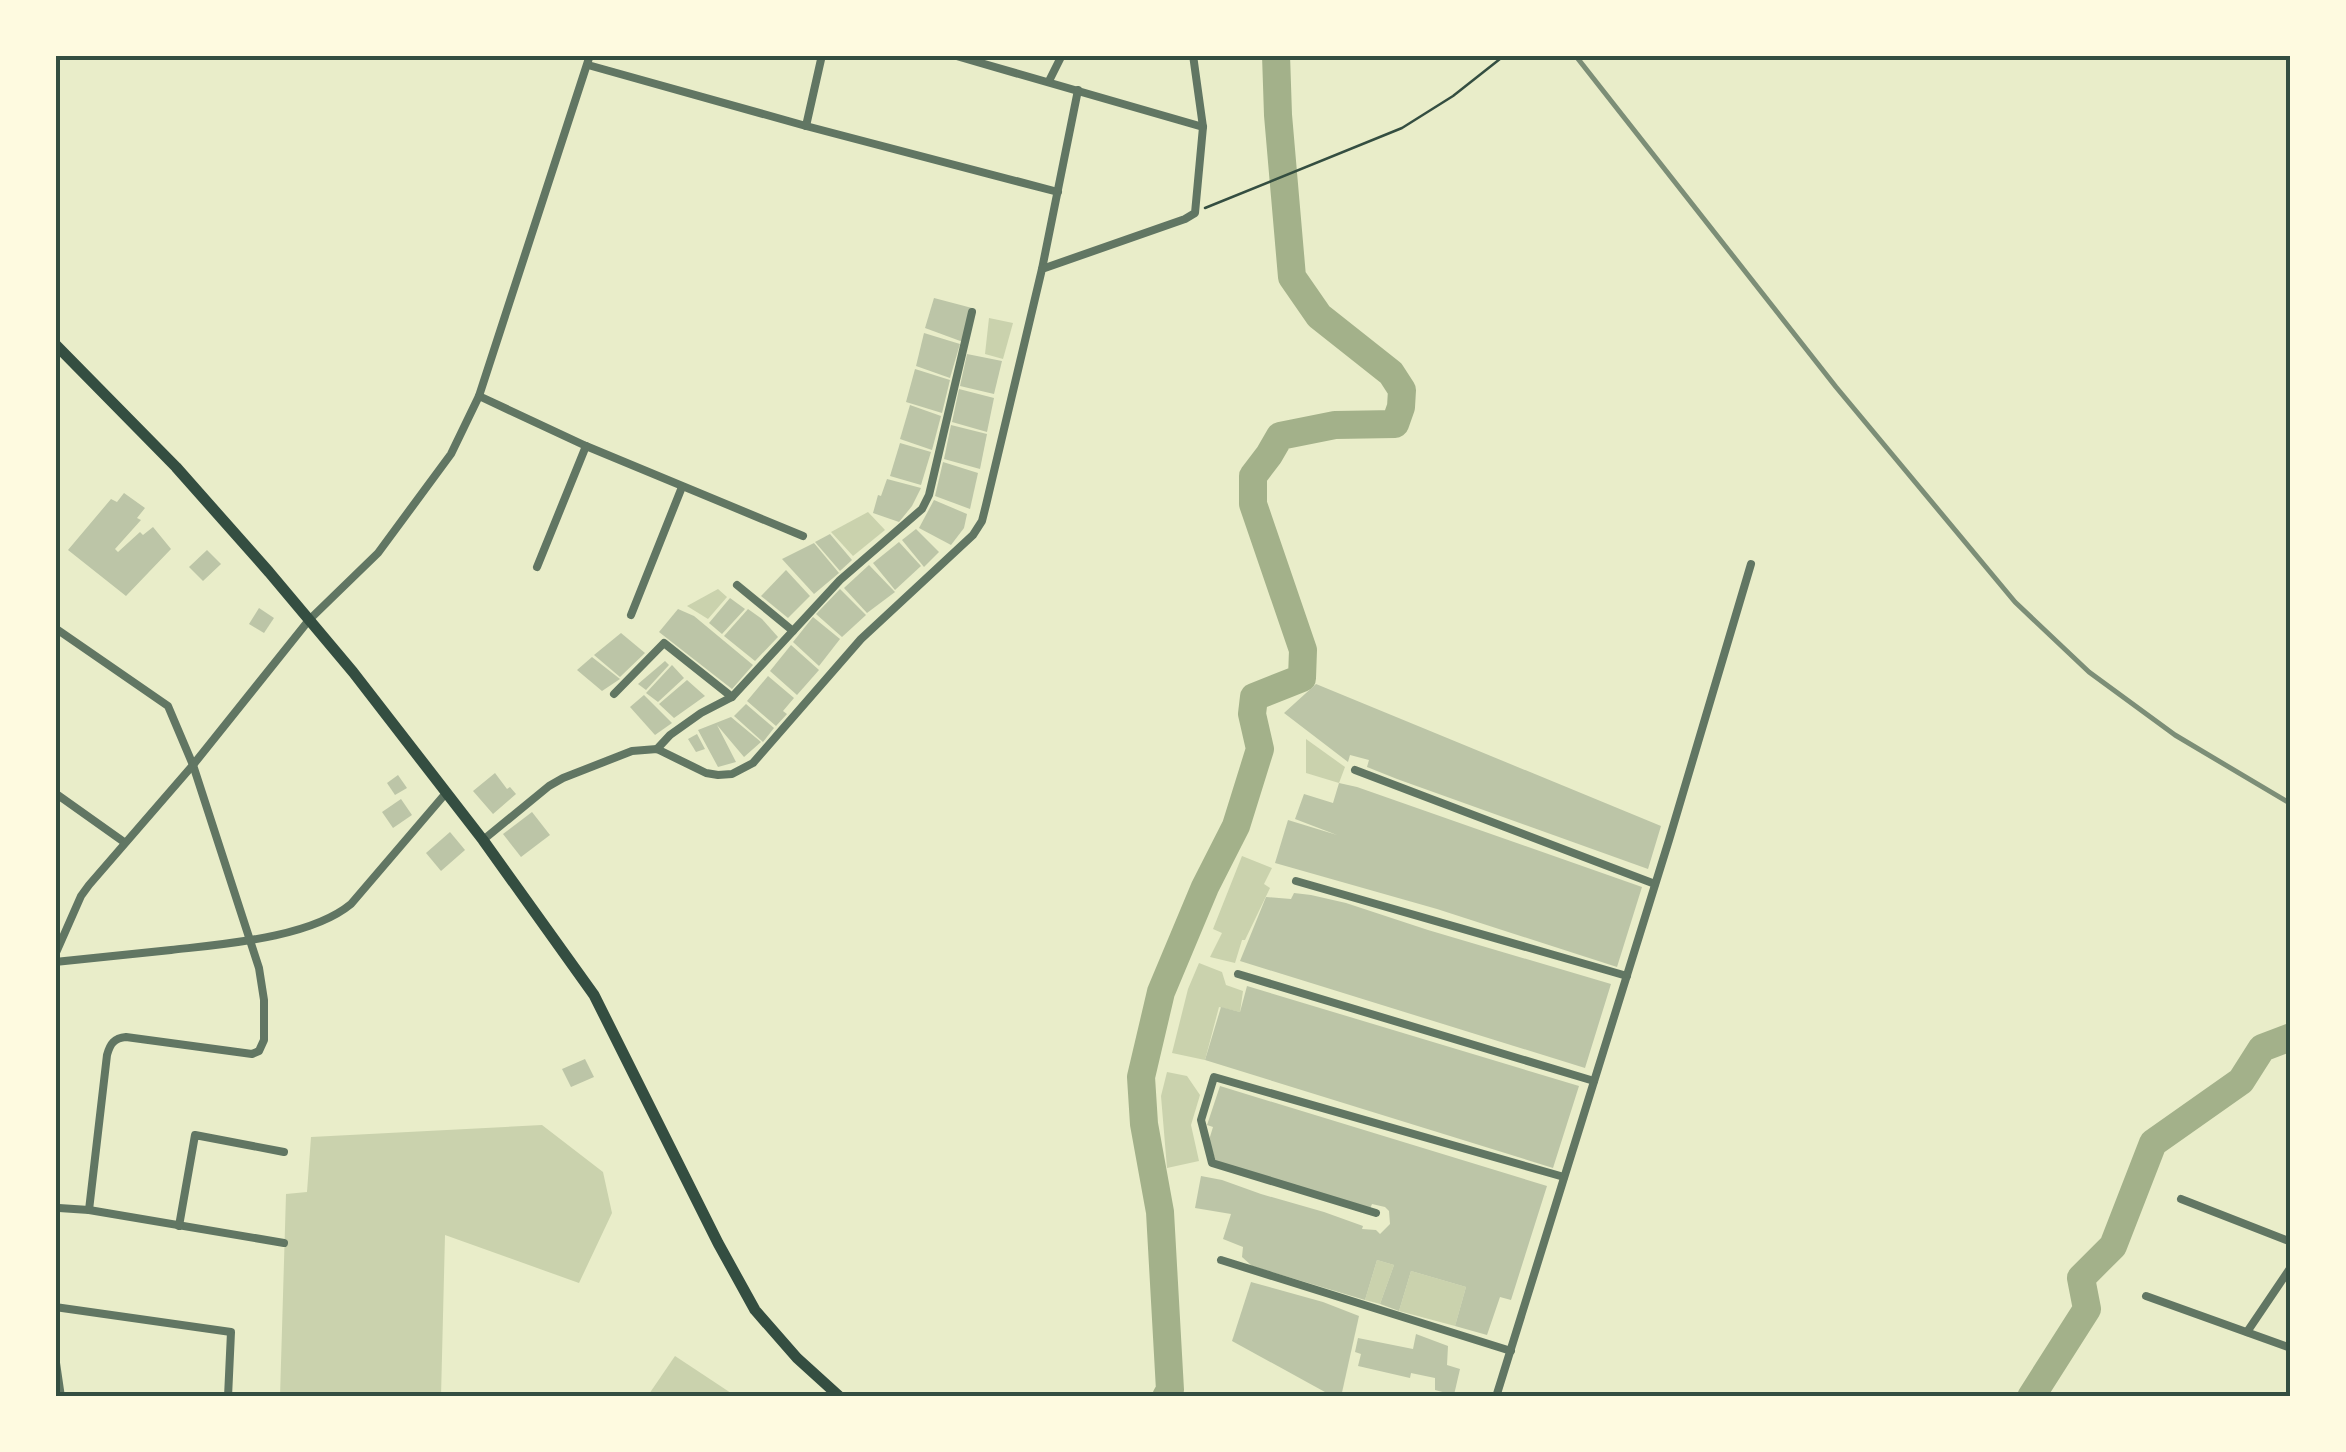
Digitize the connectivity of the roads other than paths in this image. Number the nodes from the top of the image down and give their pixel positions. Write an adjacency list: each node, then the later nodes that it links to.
1 (822, 55): 8 (street)
2 (952, 55): 6 (street)
3 (1062, 55): 6 (street)
4 (1193, 55): 9 (street)
5 (589, 60): 8 (street); 14 (street)
6 (1049, 81): 7 (street)
7 (1078, 90): 9 (street); 10 (street)
8 (806, 126): 10 (street)
9 (1203, 127): 11 (street)
10 (1058, 192): 11 (street)
11 (1042, 269): 27 (street)
12 (972, 312): 24 (street)
13 (55, 344): 22 (main road)
14 (478, 396): 15 (street); 22 (street)
15 (586, 446): 16 (street); 19 (street)
16 (682, 487): 17 (street); 21 (street)
17 (803, 536)
18 (1751, 564): 35 (street)
19 (537, 567)
20 (738, 584): 24 (street)
21 (630, 616)
22 (309, 620): 28 (street); 31 (main road)
23 (55, 628): 28 (street)
24 (793, 631): 26 (street)
25 (614, 694): 26 (street)
26 (732, 697): 27 (street)
27 (657, 749): 32 (street)
28 (194, 765): 33 (street); 36 (street)
29 (1355, 770): 35 (street)
30 (55, 793): 33 (street)
31 (446, 793): 32 (main road); 36 (street)
32 (483, 840): 60 (main road)
33 (124, 842): 37 (street)
34 (1296, 881): 39 (street)
35 (1655, 884): 39 (street)
36 (252, 941): 37 (street); 45 (street)
37 (55, 959)
38 (1238, 974): 40 (street)
39 (1626, 976): 40 (street)
40 (1594, 1081): 42 (street)
41 (284, 1152): 47 (street)
42 (1564, 1177): 46 (street); 56 (street)
43 (2182, 1199): 48 (street)
44 (59, 1208): 45 (street)
45 (89, 1210): 47 (street)
46 (1376, 1214)
47 (179, 1226): 49 (street)
48 (2291, 1242)
49 (284, 1244)
50 (1221, 1260): 56 (street)
51 (2291, 1267): 54 (street)
52 (2146, 1296): 54 (street)
53 (55, 1308): 59 (street)
54 (2247, 1332): 55 (street)
55 (2291, 1348)
56 (1510, 1351): 61 (street)
57 (55, 1356): 58 (street)
58 (60, 1397)
59 (228, 1397)
60 (840, 1397)
61 (1496, 1397)

